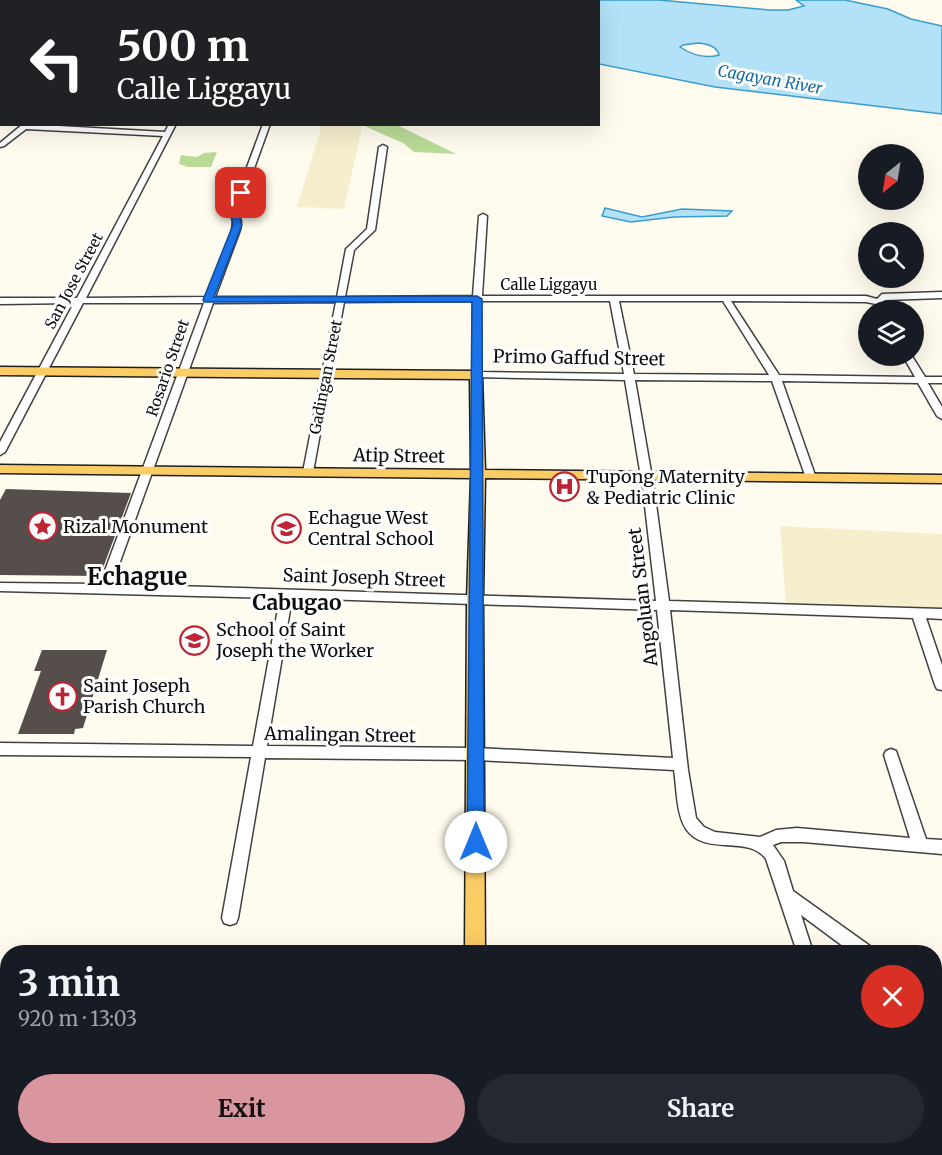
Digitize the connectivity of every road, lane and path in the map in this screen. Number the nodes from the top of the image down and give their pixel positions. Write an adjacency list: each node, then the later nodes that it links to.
1 (27, 126): 4 (street); 5 (street)
2 (172, 126): 4 (street, San Jose Street)
3 (266, 126): 12 (street, Rosario Street)
4 (169, 134): 17 (street, San Jose Street)
5 (2, 145)
6 (383, 147): 13 (street, Gadingan Street)
7 (483, 216): 11 (street)
8 (942, 295): 15 (street, Calle Liggayu)
9 (614, 298): 10 (street, Calle Liggayu); 11 (street, Calle Liggayu); 24 (street, Angoluan Street)
10 (725, 298): 14 (street, Calle Liggayu); 25 (street)
11 (477, 299): 13 (street, Calle Liggayu); 23 (street)
12 (208, 300): 13 (street, Calle Liggayu); 17 (street, Calle Liggayu); 20 (street, Rosario Street)
13 (341, 300): 22 (street, Gadingan Street)
14 (868, 300)
15 (882, 300)
16 (0, 301): 17 (street, Calle Liggayu)
17 (79, 302): 21 (street, San Jose Street)
18 (914, 366): 26 (street)
19 (0, 371): 21 (main road, Primo Gaffud Street)
20 (184, 371): 21 (main road, Primo Gaffud Street); 22 (main road, Primo Gaffud Street); 31 (street, Rosario Street)
21 (40, 372): 29 (street, San Jose Street)
22 (328, 372): 23 (main road, Primo Gaffud Street); 32 (street, Gadingan Street)
23 (476, 375): 24 (street, Primo Gaffud Street); 33 (main road)
24 (631, 377): 25 (street, Primo Gaffud Street); 34 (street, Angoluan Street)
25 (776, 379): 26 (street, Primo Gaffud Street); 35 (street)
26 (922, 380): 27 (street, Primo Gaffud Street); 28 (street)
27 (942, 380)
28 (942, 416)
29 (0, 452)
30 (0, 469): 31 (main road, Atip Street)
31 (148, 471): 32 (main road, Atip Street); 38 (street, Rosario Street)
32 (308, 472): 33 (main road, Atip Street)
33 (478, 475): 34 (main road, Atip Street); 40 (main road)
34 (646, 476): 35 (main road, Atip Street); 41 (street, Angoluan Street)
35 (811, 478): 36 (main road, Atip Street)
36 (942, 479)
37 (0, 587): 38 (street, Saint Joseph Street)
38 (104, 588): 39 (street, Saint Joseph Street)
39 (286, 594): 40 (street, Saint Joseph Street); 46 (street)
40 (475, 599): 41 (street, Saint Joseph Street); 47 (main road)
41 (664, 605): 42 (street, Saint Joseph Street); 49 (street, Angoluan Street)
42 (918, 612): 43 (street, Saint Joseph Street); 44 (street)
43 (942, 614)
44 (942, 685)
45 (0, 749): 46 (street, Amalingan Street)
46 (259, 752): 47 (street, Amalingan Street); 54 (street)
47 (477, 754): 49 (street, Amalingan Street); 55 (main road)
48 (891, 755): 51 (street)
49 (680, 764): 50 (street, Angoluan Street)
50 (762, 844): 51 (street); 53 (street)
51 (920, 845): 52 (street)
52 (942, 847)
53 (788, 896): 56 (street); 57 (street)
54 (230, 918)
55 (475, 945)
56 (803, 945)
57 (854, 945)

